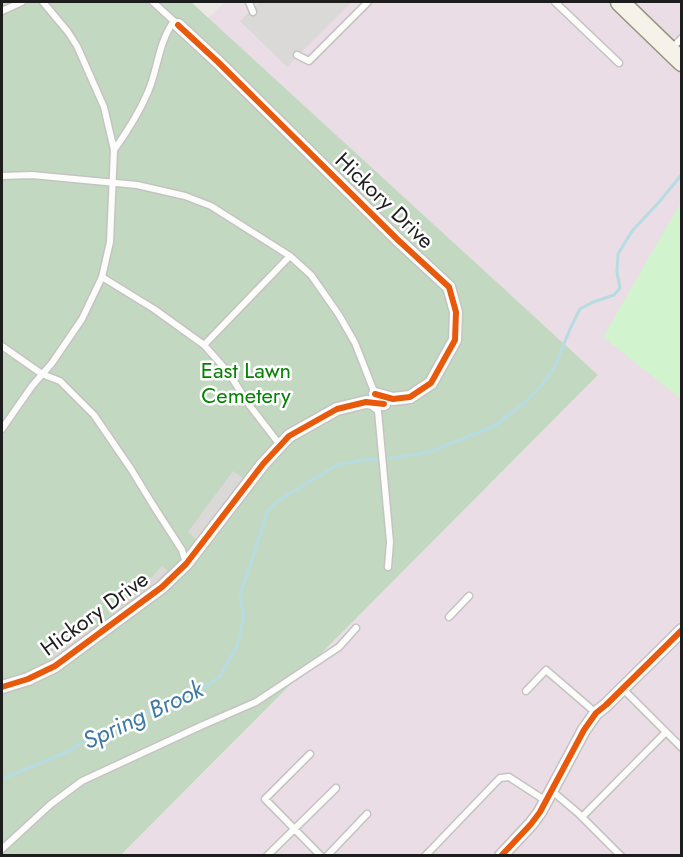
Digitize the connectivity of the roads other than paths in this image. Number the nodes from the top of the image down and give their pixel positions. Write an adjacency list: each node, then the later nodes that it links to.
1 (21, 2): 8 (lane)
2 (43, 2): 14 (lane)
3 (153, 2): 10 (lane)
4 (249, 2): 9 (lane)
5 (368, 2): 12 (lane)
6 (555, 2): 13 (lane)
7 (620, 2): 11 (street)
8 (2, 11)
9 (253, 12)
10 (176, 23): 14 (lane); 22 (street, Hickory Drive)
11 (678, 50)
12 (297, 55)
13 (619, 63)
14 (114, 150): 16 (lane)
15 (2, 176): 16 (lane)
16 (113, 182): 17 (lane); 18 (lane)
17 (290, 256): 19 (lane); 22 (lane)
18 (102, 277): 19 (lane); 21 (lane)
19 (204, 345): 24 (lane)
20 (2, 346): 21 (lane)
21 (42, 374): 23 (lane); 25 (lane)
22 (375, 400): 24 (street, Hickory Drive); 26 (lane)
23 (2, 429)
24 (280, 445): 25 (street, Hickory Drive)
25 (186, 564): 31 (street, Hickory Drive)
26 (388, 567)
27 (469, 596): 28 (lane)
28 (449, 617)
29 (357, 628): 43 (lane)
30 (681, 630): 32 (street)
31 (2, 687)
32 (622, 689): 34 (street); 35 (lane)
33 (526, 691): 34 (lane)
34 (596, 713): 39 (street)
35 (666, 732): 36 (lane); 41 (lane)
36 (681, 748)
37 (310, 754): 42 (lane)
38 (336, 788): 42 (lane)
39 (548, 796): 41 (lane); 47 (lane); 48 (street)
40 (367, 814): 46 (lane)
41 (582, 817): 49 (lane)
42 (295, 828): 44 (lane); 45 (lane)
43 (2, 849)
44 (267, 855)
45 (321, 855)
46 (327, 855)
47 (425, 855)
48 (501, 855)
49 (621, 855)

